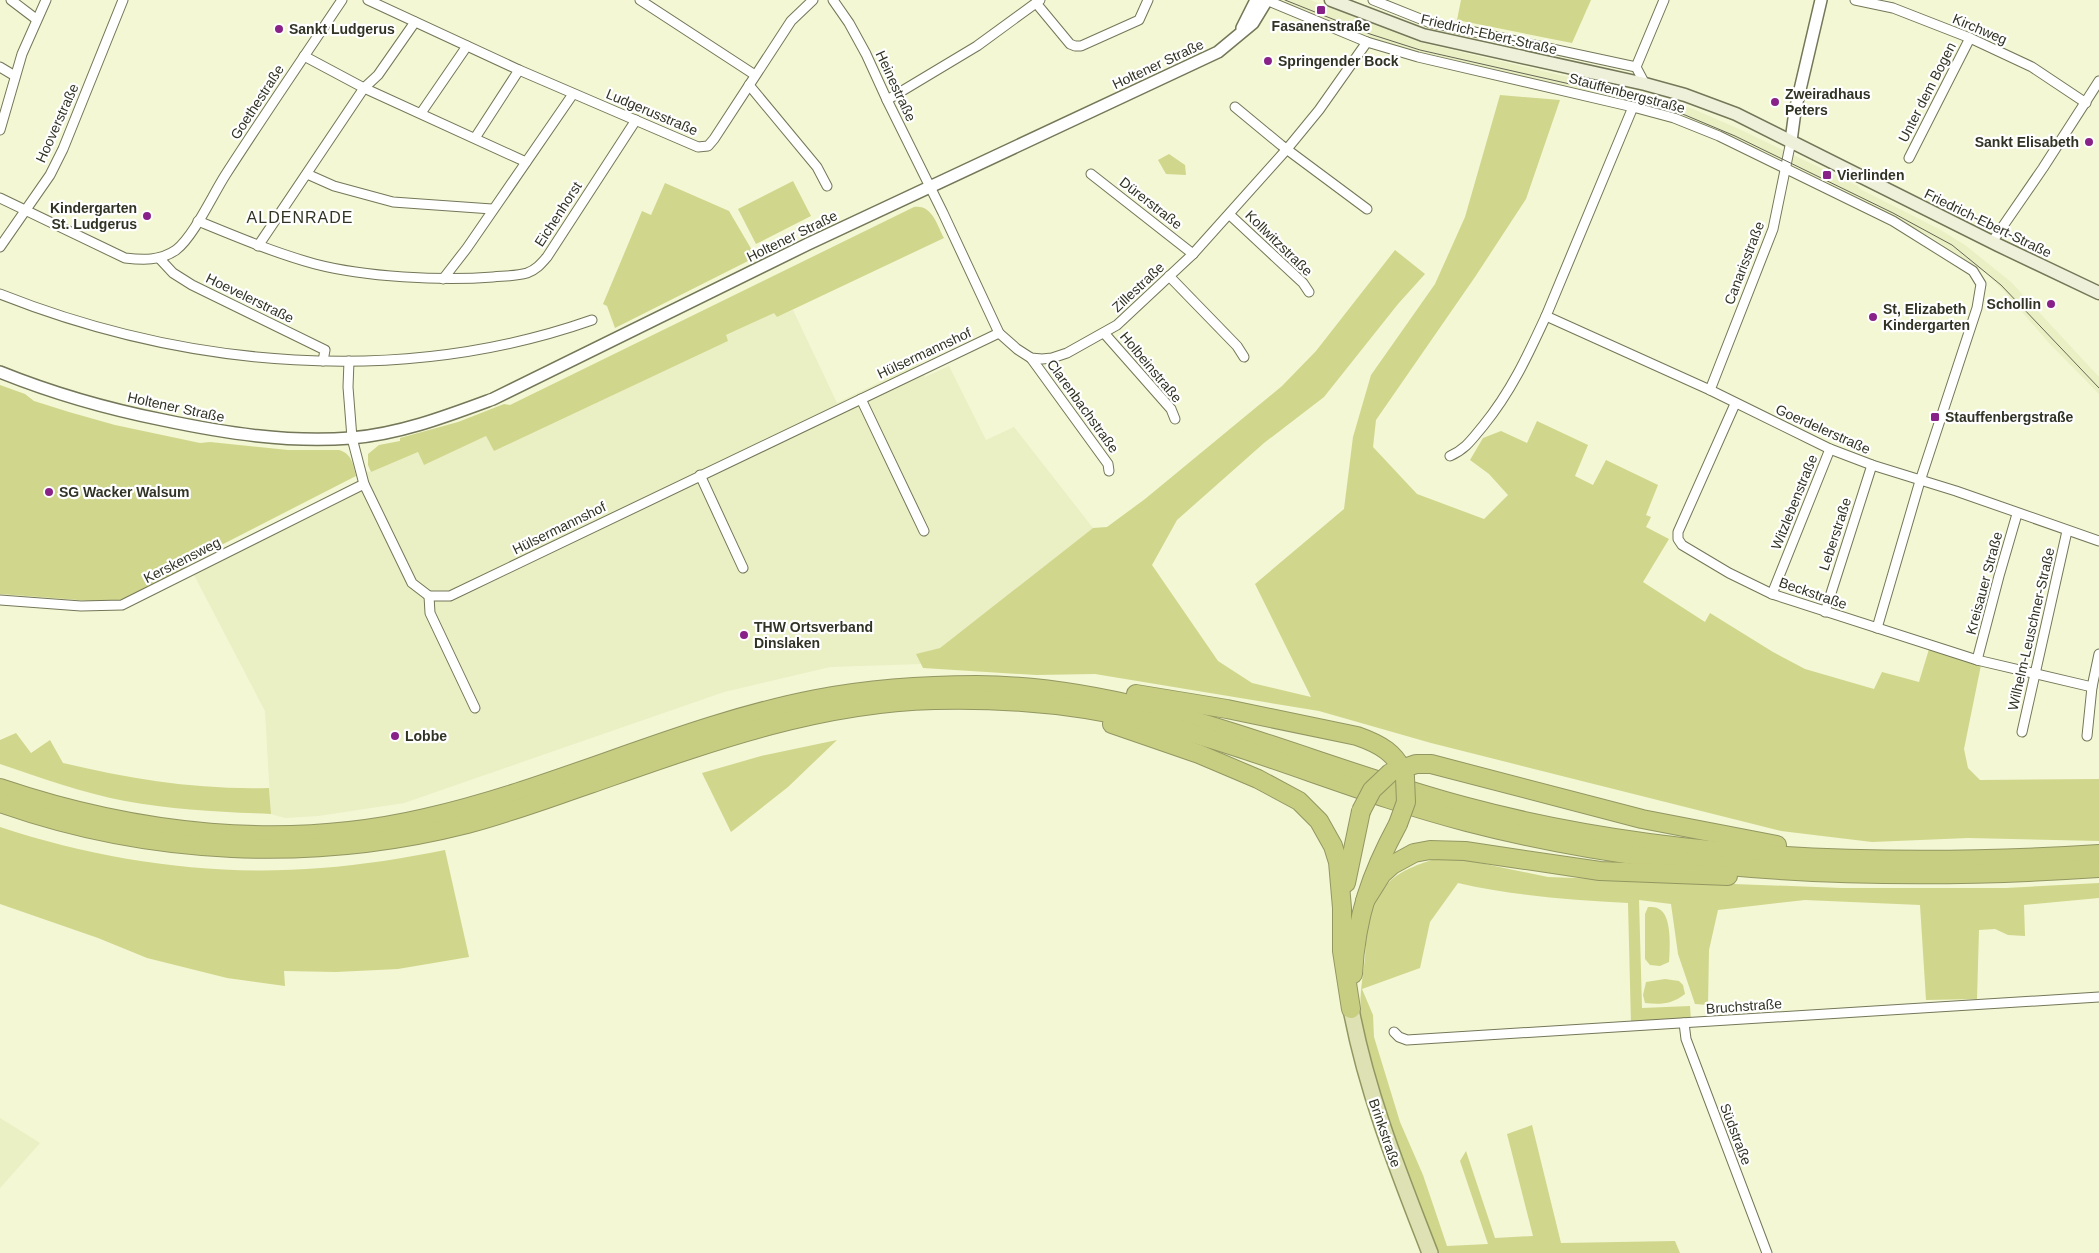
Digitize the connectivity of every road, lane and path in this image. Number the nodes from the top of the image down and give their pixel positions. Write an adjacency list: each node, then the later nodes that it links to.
1 (11, 0): 19 (street)
2 (46, 0): 19 (street)
3 (122, 0): 56 (street, Hooverstraße)
4 (342, 0): 25 (street, Goethestraße)
5 (368, 0): 20 (street, Ludgerusstraße)
6 (640, 0): 29 (street)
7 (813, 0): 29 (street, Ludgerusstraße)
8 (833, 0): 36 (street, Heinestraße)
9 (1148, 0): 17 (street)
10 (1256, 0): 22 (street, Holtener Straße)
11 (1267, 0): 22 (street, Holtener Straße); 23 (street, Stauffenbergstraße)
12 (1331, 0): 32 (main road, Friedrich-Ebert-Straße)
13 (1372, 0): 18 (street, Friedrich-Ebert-Straße)
14 (1664, 0): 27 (street)
15 (1821, 0): 44 (street)
16 (1855, 0): 21 (street, Kirchweg)
17 (1038, 2): 36 (street)
18 (1396, 4): 27 (street, Friedrich-Ebert-Straße)
19 (36, 19): 30 (street)
20 (415, 22): 24 (street, Ludgerusstraße); 34 (street)
21 (1970, 38): 37 (street, Kirchweg); 46 (street, Unter dem Bogen)
22 (1236, 39): 52 (street, Holtener Straße)
23 (1368, 42): 38 (street, Stauffenbergstraße); 45 (street, Zillestraße)
24 (467, 46): 28 (street, Ludgerusstraße); 40 (street)
25 (304, 56): 34 (street); 58 (street, Goethestraße)
26 (0, 67): 30 (street)
27 (1636, 67): 32 (street)
28 (519, 70): 35 (street, Ludgerusstraße); 43 (street)
29 (756, 75): 33 (street, Ludgerusstraße)
30 (16, 76): 42 (street)
31 (2099, 81): 37 (street)
32 (1645, 84): 44 (main road, Friedrich-Ebert-Straße)
33 (749, 85): 41 (street, Ludgerusstraße); 51 (street)
34 (364, 88): 40 (street); 49 (street)
35 (573, 94): 41 (street, Ludgerusstraße); 47 (street)
36 (887, 100): 52 (street, Heinestraße)
37 (2086, 103): 59 (street)
38 (1633, 106): 48 (street, Stauffenbergstraße); 69 (street)
39 (1235, 107): 45 (street)
40 (421, 114): 43 (street)
41 (636, 120): 65 (street, Eichenhorst)
42 (0, 128)
43 (475, 138): 47 (street)
44 (1791, 141): 48 (street, Canarisstraße); 59 (main road, Friedrich-Ebert-Straße)
45 (1288, 149): 54 (street); 57 (street, Zillestraße)
46 (1909, 158)
47 (526, 162): 55 (street)
48 (1786, 169): 78 (street, Canarisstraße); 88 (street, Stauffenbergstraße)
49 (307, 174): 55 (street); 60 (street)
50 (1092, 174): 62 (street, Dürerstraße)
51 (827, 186)
52 (930, 187): 71 (street); 82 (street, Holtener Straße)
53 (0, 198): 56 (street)
54 (1367, 209)
55 (492, 210): 65 (street)
56 (26, 211): 61 (street, Hooverstraße); 63 (street)
57 (1230, 214): 62 (street, Zillestraße); 66 (street, Kollwitzstraße)
58 (198, 220): 60 (street, Eichenhorst); 63 (street)
59 (1992, 242): 67 (main road, Friedrich-Ebert-Straße)
60 (258, 246): 65 (street, Eichenhorst)
61 (0, 248)
62 (1192, 254): 64 (street, Zillestraße)
63 (159, 258): 75 (street, Hoevelerstraße)
64 (1169, 276): 72 (street, Zillestraße); 73 (street)
65 (443, 279)
66 (1309, 292)
67 (2099, 293)
68 (0, 294): 75 (street)
69 (1546, 316): 78 (street, Goerdelerstraße); 84 (street)
70 (592, 320): 76 (street)
71 (1000, 333): 74 (street); 79 (street, Hülsermannshof)
72 (1104, 333): 74 (street, Zillestraße); 81 (street, Holbeinstraße)
73 (1244, 357)
74 (1031, 358): 86 (street, Clarenbachstraße)
75 (324, 361): 76 (street)
76 (349, 361): 82 (street)
77 (0, 372): 82 (street, Holtener Straße)
78 (1710, 390): 80 (street, Goerdelerstraße)
79 (861, 399): 87 (street, Hülsermannshof); 91 (street)
80 (1735, 404): 83 (street, Goerdelerstraße); 95 (street, Beckstraße)
81 (1175, 420)
82 (352, 438): 89 (street)
83 (1830, 449): 85 (street, Goerdelerstraße); 95 (street, Witzlebenstraße)
84 (1450, 456)
85 (1872, 465): 88 (street, Goerdelerstraße); 98 (street, Leberstraße)
86 (1109, 471)
87 (700, 475): 94 (street); 96 (street, Hülsermannshof)
88 (1920, 480): 90 (street, Goerdelerstraße); 99 (street, Stauffenbergstraße)
89 (364, 484): 96 (street); 97 (street, Kerskensweg)
90 (2017, 514): 92 (street, Goerdelerstraße); 101 (street, Kreisauer Straße)
91 (924, 531)
92 (2067, 532): 93 (street, Goerdelerstraße); 102 (street, Wilhelm-Leuschner-Straße)
93 (2099, 541)
94 (743, 568)
95 (1772, 594): 98 (street, Beckstraße)
96 (429, 596): 106 (street)
97 (0, 600)
98 (1825, 612): 99 (street, Beckstraße)
99 (1877, 628): 101 (street, Beckstraße)
100 (2099, 654): 103 (street)
101 (1977, 660): 102 (street, Beckstraße)
102 (2036, 674): 103 (street, Beckstraße); 107 (street, Wilhelm-Leuschner-Straße)
103 (2092, 687): 108 (street)
104 (1056, 690): 109 (highway); 111 (highway); 115 (highway)
105 (1011, 701): 111 (highway); 117 (highway); 119 (highway)
106 (475, 708)
107 (2022, 732)
108 (2087, 736)
109 (1399, 773): 115 (highway); 118 (highway, bridge); 119 (highway, bridge)
110 (0, 788): 113 (highway)
111 (542, 793): 113 (highway)
112 (0, 803): 113 (highway)
113 (508, 804)
114 (2099, 854): 115 (highway)
115 (1829, 857)
116 (2099, 868): 117 (highway)
117 (1813, 870): 118 (highway)
118 (1365, 901): 121 (highway)
119 (1342, 908): 121 (highway)
120 (2099, 997): 122 (street, Bruchstraße)
121 (1351, 1009): 124 (main road, Brinkstraße)
122 (1684, 1024): 123 (street, Bruchstraße); 125 (street, Südstraße)
123 (1394, 1032)
124 (1430, 1253)
125 (1767, 1253)

